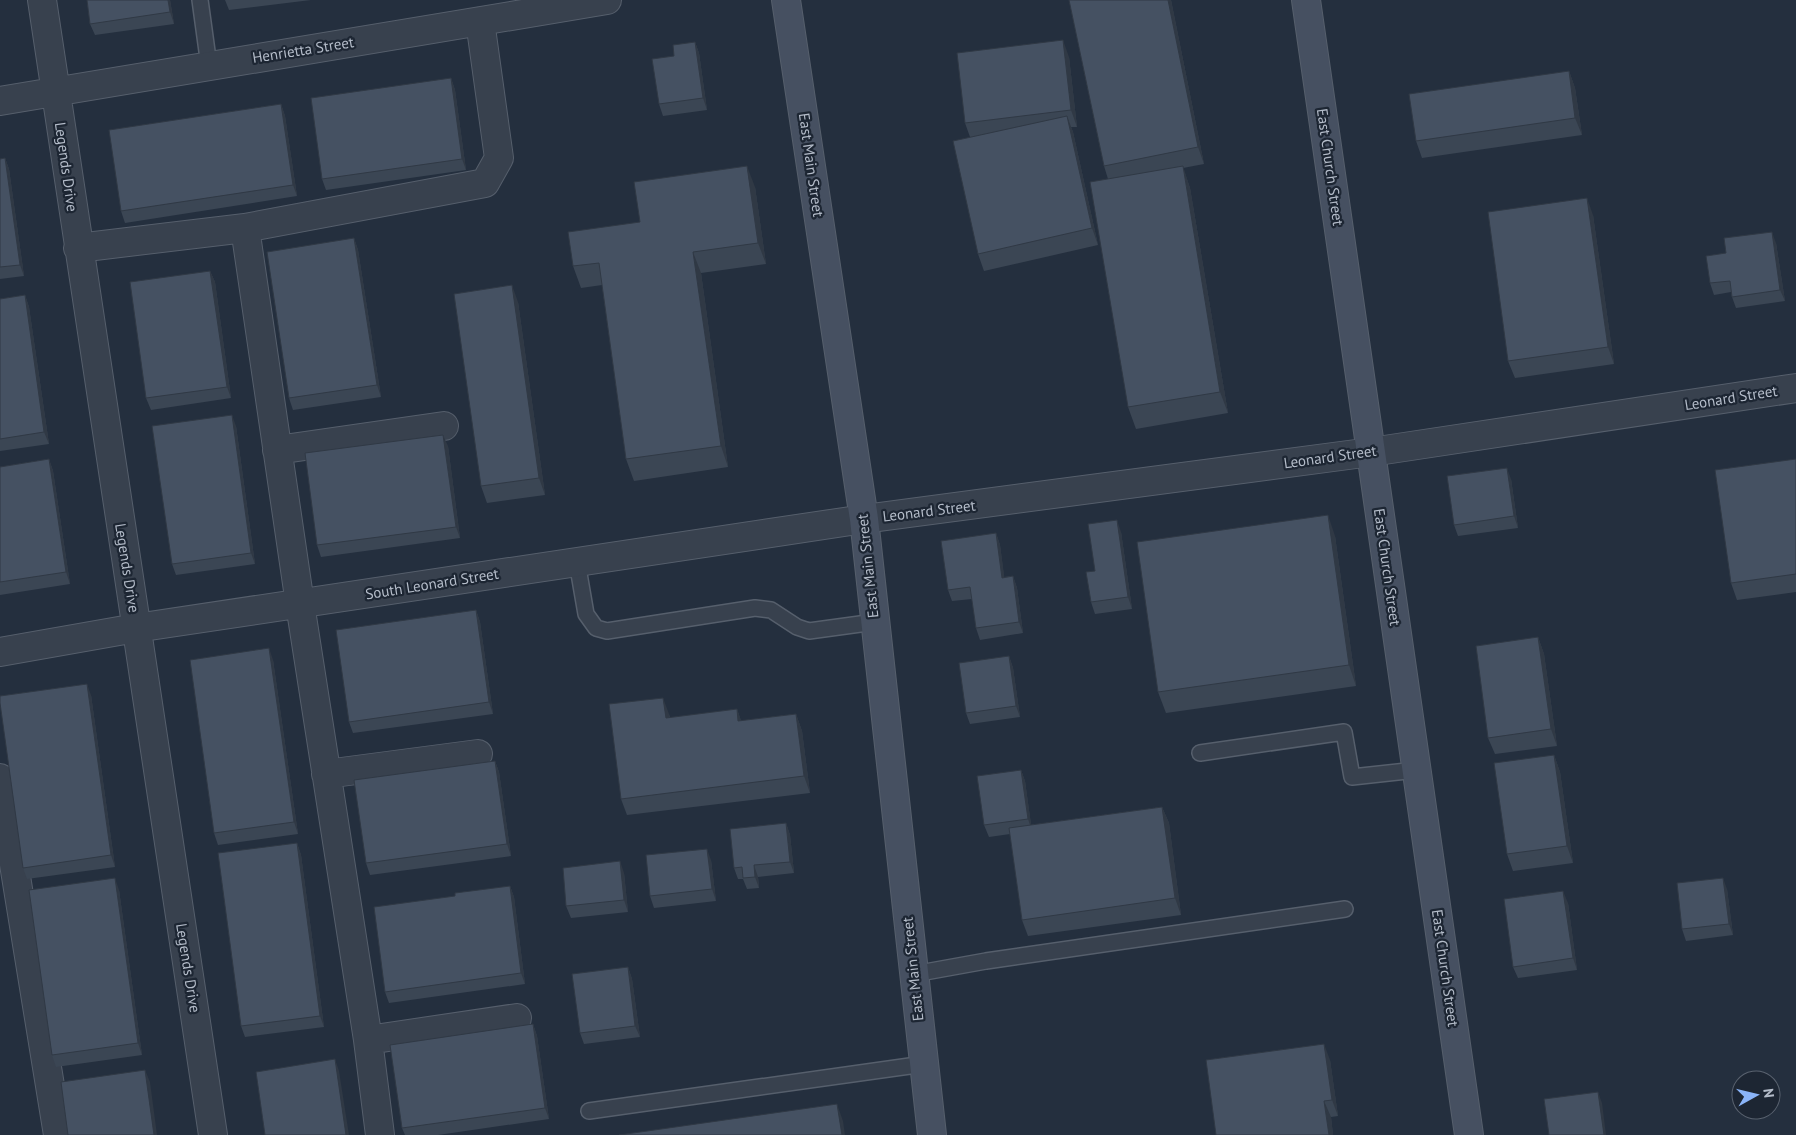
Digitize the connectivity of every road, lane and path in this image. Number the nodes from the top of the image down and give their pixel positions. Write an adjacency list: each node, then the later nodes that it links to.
1 (42, 0): 8 (street, Legends Drive)
2 (200, 0): 7 (lane)
3 (607, 0): 6 (street, Henrietta Street)
4 (786, 0): 16 (main road, East Main Street)
5 (1306, 0): 15 (main road, East Church Street)
6 (480, 21): 7 (street, Henrietta Street); 10 (street)
7 (210, 66): 8 (street, Henrietta Street)
8 (55, 92): 9 (street, Henrietta Street); 11 (street, Legends Drive)
9 (0, 101)
10 (245, 228): 11 (street); 14 (street)
11 (78, 248): 20 (street, Legends Drive)
12 (1796, 388): 15 (street, Leonard Street)
13 (444, 426): 14 (street)
14 (277, 450): 18 (street)
15 (1371, 452): 16 (street, Leonard Street); 24 (main road, East Church Street)
16 (864, 519): 17 (street, South Leonard Street); 19 (main road, East Main Street)
17 (577, 562): 18 (street, South Leonard Street); 19 (lane)
18 (300, 604): 20 (street, South Leonard Street); 25 (street)
19 (875, 622): 28 (main road, East Main Street)
20 (136, 628): 21 (street, South Leonard Street); 34 (street, Legends Drive)
21 (0, 652)
22 (1200, 753): 24 (lane)
23 (478, 754): 25 (street)
24 (1416, 770): 37 (main road, East Church Street)
25 (326, 774): 30 (street)
26 (0, 778): 33 (street)
27 (1344, 909): 28 (lane)
28 (914, 974): 31 (main road, East Main Street)
29 (517, 1018): 30 (street)
30 (368, 1040): 35 (street)
31 (924, 1064): 32 (lane); 36 (main road, East Main Street)
32 (589, 1110)
33 (58, 1135)
34 (214, 1135)
35 (380, 1135)
36 (932, 1135)
37 (1469, 1135)

